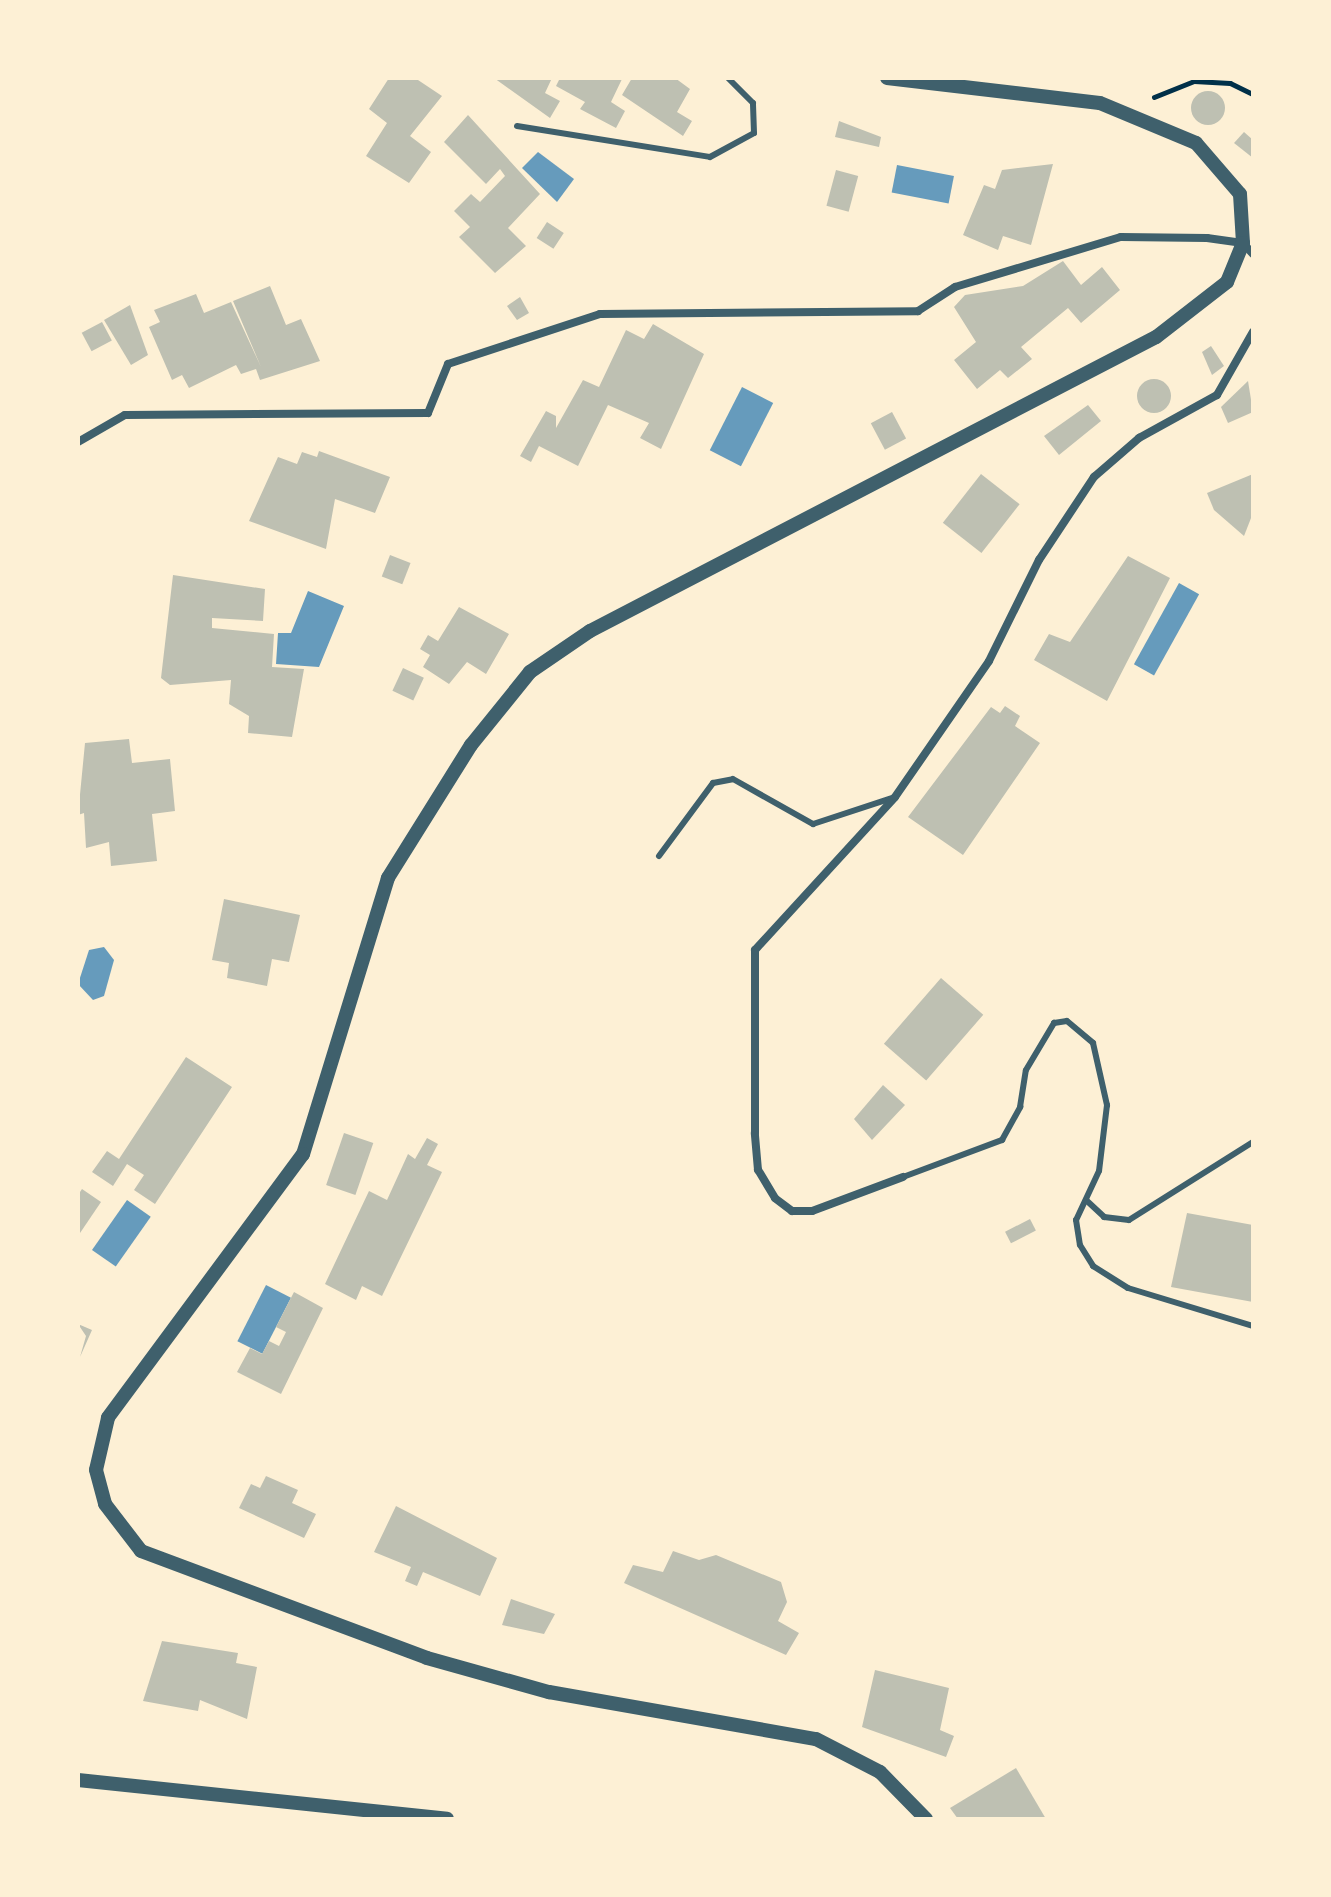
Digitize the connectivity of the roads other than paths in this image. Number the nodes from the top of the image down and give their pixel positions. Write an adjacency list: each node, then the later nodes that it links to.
1 (728, 78): 3 (lane)
2 (887, 78): 4 (street)
3 (517, 126)
4 (1248, 249): 6 (street); 15 (street)
5 (1253, 332): 7 (street)
6 (78, 442)
7 (895, 797): 8 (lane); 10 (street)
8 (659, 856)
9 (1253, 1142): 11 (lane)
10 (903, 1177): 11 (lane)
11 (1086, 1200): 12 (lane)
12 (1253, 1326)
13 (78, 1780): 14 (street)
14 (447, 1819)
15 (926, 1819)

